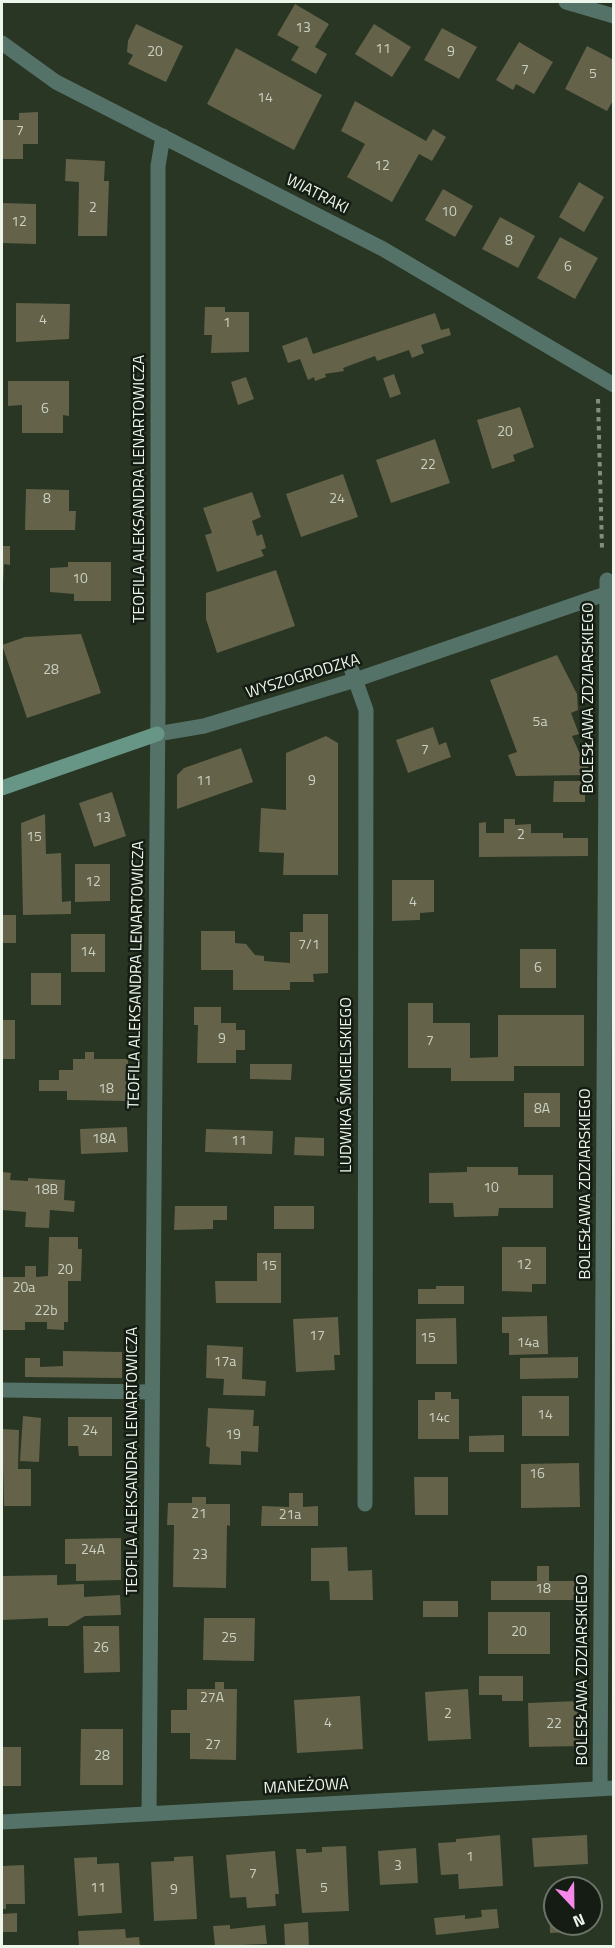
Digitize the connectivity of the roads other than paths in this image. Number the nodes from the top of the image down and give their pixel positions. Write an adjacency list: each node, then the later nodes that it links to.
1 (566, 2): 2 (street)
2 (614, 16)
3 (2, 43): 4 (street, WIATRAKI)
4 (163, 136): 5 (street, WIATRAKI); 8 (street, TEOFILA ALEKSANDRA LENARTOWICZA)
5 (611, 384)
6 (609, 588): 7 (street, WYSZOGRODZKA); 13 (street, BOLESŁAWA ZDZIARSKIEGO)
7 (353, 674): 8 (street, WYSZOGRODZKA); 12 (street, LUDWIKA ŚMIGIELSKIEGO)
8 (157, 734): 9 (street, WYSZOGRODZKA); 11 (street, TEOFILA ALEKSANDRA LENARTOWICZA)
9 (2, 788)
10 (2, 1390): 11 (street)
11 (151, 1392): 14 (street, TEOFILA ALEKSANDRA LENARTOWICZA)
12 (364, 1504)
13 (607, 1788): 14 (street, MANEŻOWA)
14 (149, 1814): 15 (street, MANEŻOWA)
15 (2, 1822)

